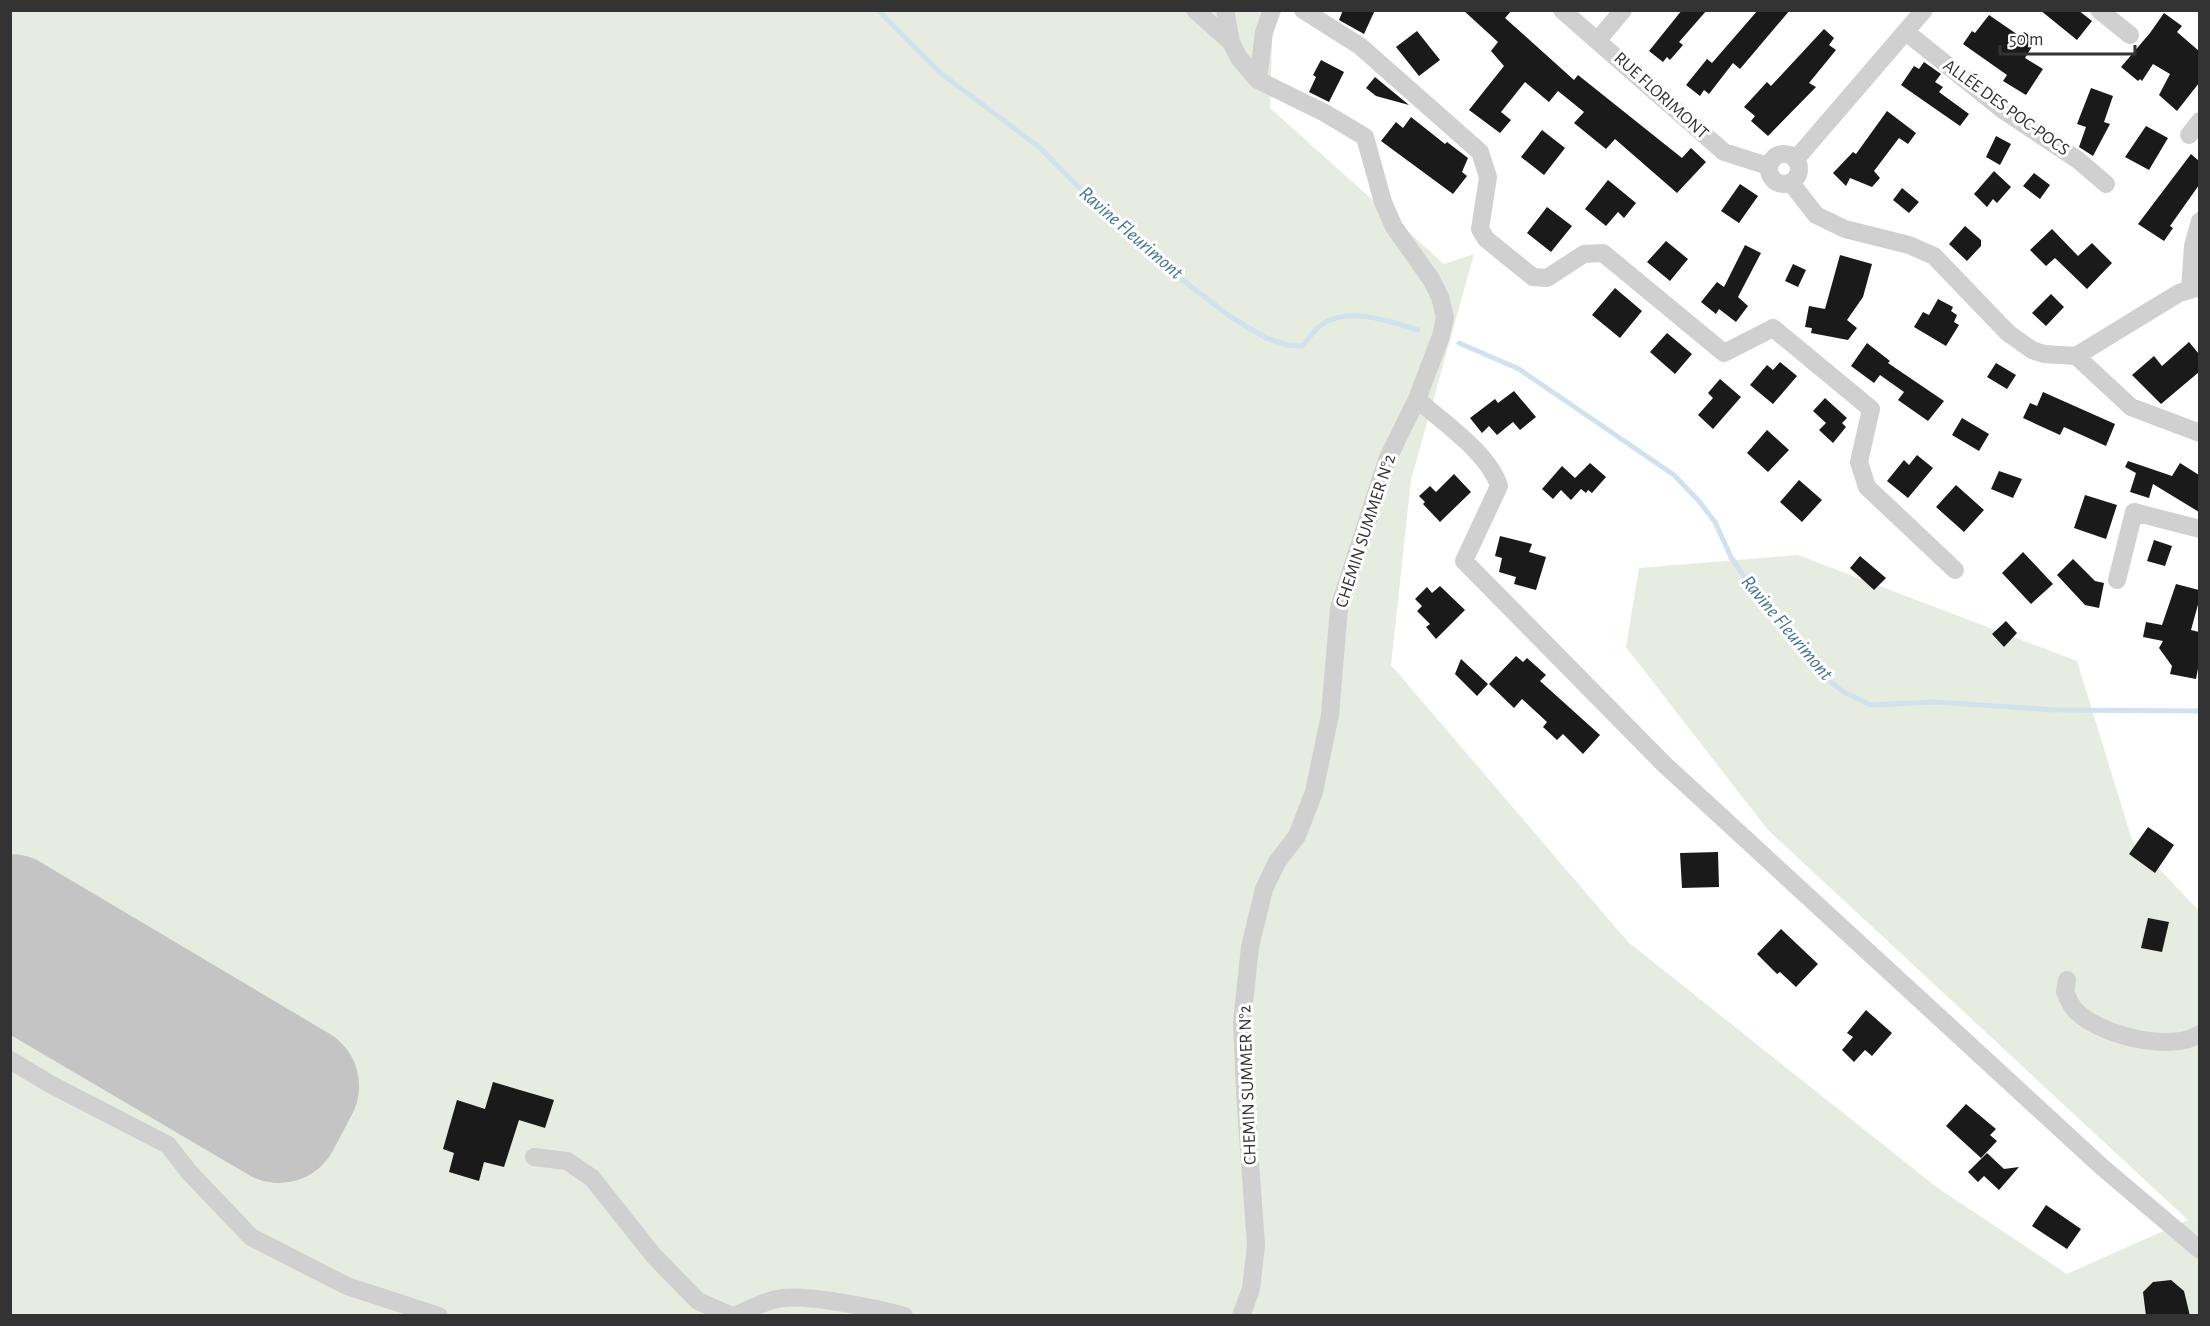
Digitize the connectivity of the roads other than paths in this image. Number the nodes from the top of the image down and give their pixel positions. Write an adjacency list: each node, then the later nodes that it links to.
1 (1195, 10): 12 (street)
2 (1225, 10): 12 (street, CHEMIN SUMMER N°2)
3 (1272, 10): 13 (street)
4 (1303, 10): 24 (street)
5 (1562, 10): 11 (street, RUE FLORIMONT)
6 (1623, 10): 11 (street)
7 (1924, 10): 9 (street)
8 (2099, 10): 10 (street)
9 (1906, 32): 14 (street); 17 (street, ALLÉE DES POC-POCS)
10 (2130, 35)
11 (1598, 40): 15 (street, RUE FLORIMONT)
12 (1231, 42): 13 (street, CHEMIN SUMMER N°2)
13 (1258, 80): 21 (street, CHEMIN SUMMER N°2)
14 (1796, 159): 15 (street); 16 (street)
15 (1768, 166): 16 (street)
16 (1791, 183): 20 (street)
17 (2106, 184)
18 (2199, 220): 19 (street)
19 (2195, 288): 20 (street)
20 (2076, 357): 22 (street)
21 (1417, 399): 30 (street); 34 (street, CHEMIN SUMMER N°2)
22 (2199, 433)
23 (2199, 529): 25 (street)
24 (1955, 570)
25 (2117, 580)
26 (2067, 980): 27 (street)
27 (2199, 1034)
28 (10, 1060): 31 (street)
29 (534, 1157): 32 (street)
30 (2199, 1250)
31 (439, 1316)
32 (733, 1316): 33 (street)
33 (904, 1316)
34 (1241, 1316)

